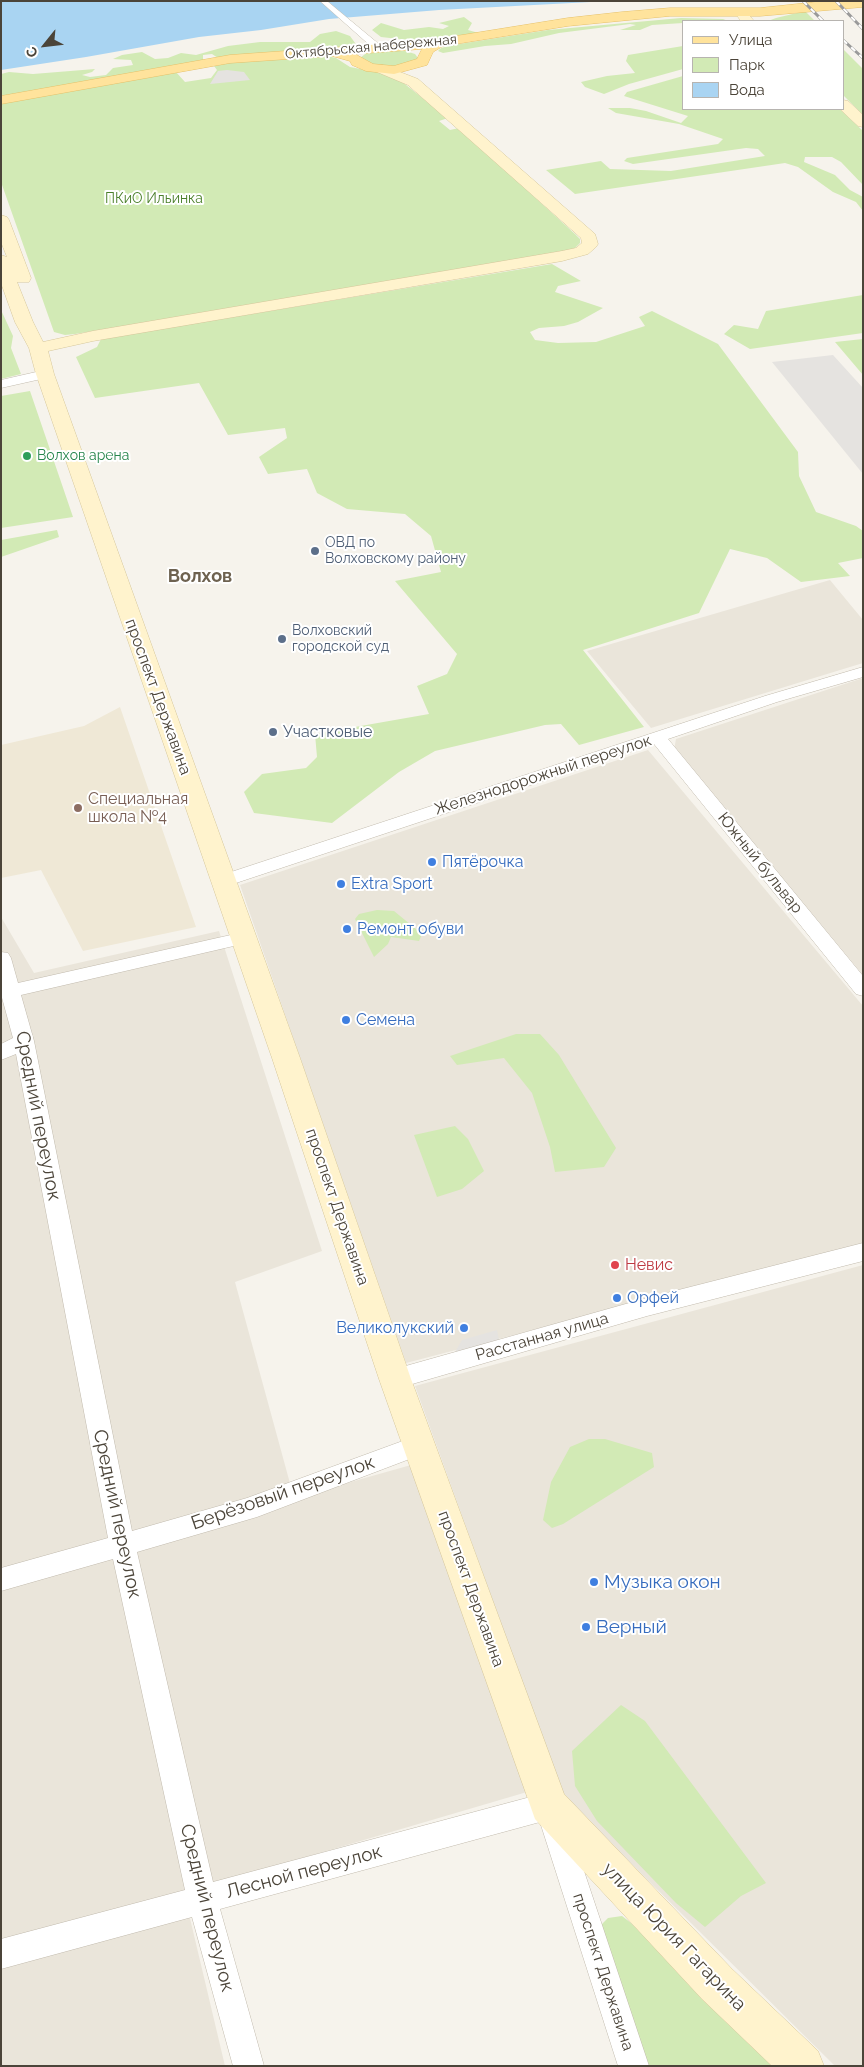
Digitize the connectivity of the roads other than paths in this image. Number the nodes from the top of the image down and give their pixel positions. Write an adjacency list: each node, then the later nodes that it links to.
1 (323, 1): 6 (street)
2 (863, 3): 3 (main road, Октябрьская набережная)
3 (744, 17): 4 (main road, Октябрьская набережная)
4 (439, 43): 5 (main road, Октябрьская набережная); 9 (main road)
5 (394, 46): 6 (main road, Октябрьская набережная); 9 (main road)
6 (373, 48): 7 (main road, Октябрьская набережная); 8 (main road)
7 (319, 53): 8 (main road); 12 (main road, Октябрьская набережная)
8 (355, 58): 10 (main road)
9 (423, 59): 10 (main road); 11 (main road)
10 (382, 70): 11 (main road)
11 (412, 82): 17 (main road)
12 (1, 100)
13 (844, 105): 14 (main road)
14 (863, 123)
15 (1, 220): 17 (main road, проспект Державина)
16 (1, 260): 17 (main road, проспект Державина)
17 (38, 348): 18 (main road, проспект Державина)
18 (45, 374): 19 (street); 22 (main road, проспект Державина)
19 (1, 384)
20 (863, 672): 21 (street, Железнодорожный переулок)
21 (656, 737): 22 (street, Железнодорожный переулок); 25 (street, Южный бульвар)
22 (223, 881): 23 (main road, проспект Державина)
23 (244, 938): 26 (street); 30 (main road, проспект Державина)
24 (2, 964): 26 (street, Средний переулок)
25 (863, 989)
26 (11, 991): 27 (street, Средний переулок)
27 (24, 1041): 28 (street); 32 (street, Средний переулок)
28 (1, 1053)
29 (863, 1252): 30 (street, Расстанная улица)
30 (395, 1379): 31 (main road, проспект Державина)
31 (419, 1445): 32 (street, Берёзовый переулок); 34 (main road, проспект Державина)
32 (122, 1544): 33 (street, Берёзовый переулок); 35 (street, Средний переулок)
33 (1, 1580)
34 (549, 1806): 35 (street, Лесной переулок); 38 (street, проспект Державина); 39 (main road, улица Юрия Гагарина)
35 (202, 1899): 36 (street, Лесной переулок); 37 (street, Средний переулок)
36 (1, 1954)
37 (250, 2066)
38 (634, 2066)
39 (803, 2066)

